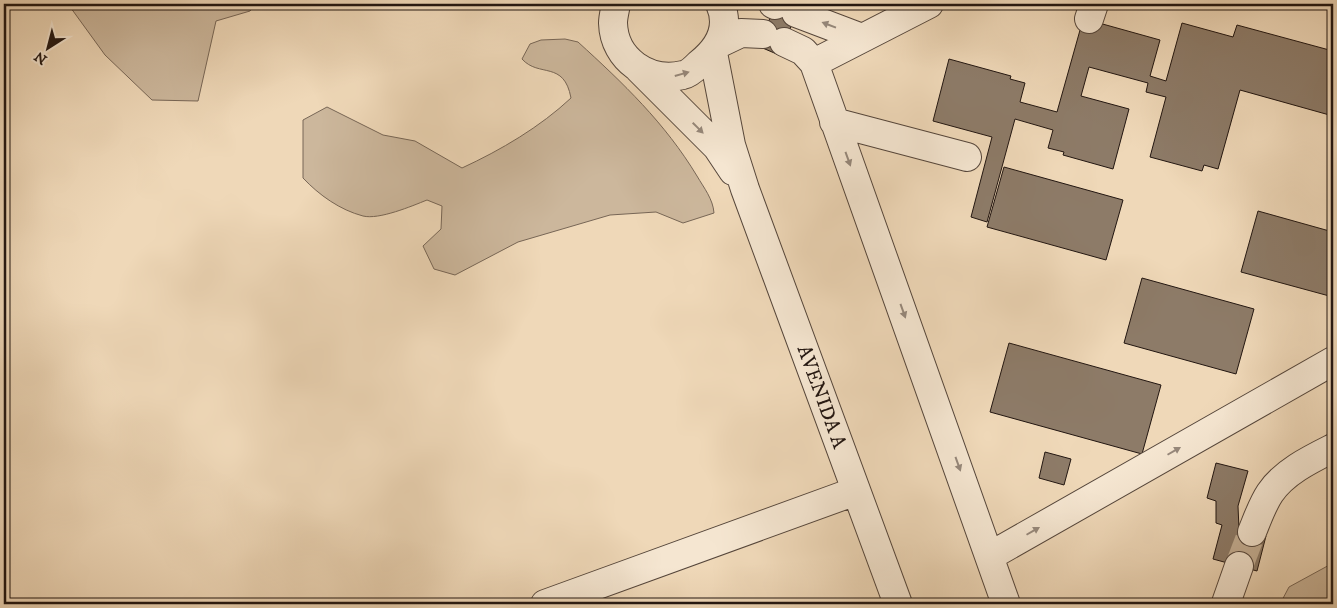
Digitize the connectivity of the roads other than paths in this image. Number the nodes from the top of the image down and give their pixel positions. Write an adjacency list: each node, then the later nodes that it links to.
1 (616, 4): 8 (street)
2 (720, 4): 6 (street)
3 (929, 4): 5 (street)
4 (782, 7): 5 (street, one-way to 4)
5 (862, 38): 7 (street)
6 (717, 48): 7 (street); 8 (street, one-way to 6); 11 (street)
7 (814, 63): 9 (street)
8 (639, 69): 11 (street, one-way to 11)
9 (834, 122): 10 (street); 16 (street, one-way to 16)
10 (967, 157)
11 (745, 189): 14 (street, AVENIDA A)
12 (1333, 361): 16 (street, one-way to 12)
13 (1333, 448): 15 (street)
14 (856, 491): 18 (street); 19 (street, AVENIDA A)
15 (1252, 532)
16 (990, 556): 20 (street)
17 (1239, 566): 21 (street)
18 (545, 604)
19 (898, 604)
20 (1006, 604)
21 (1225, 604)

